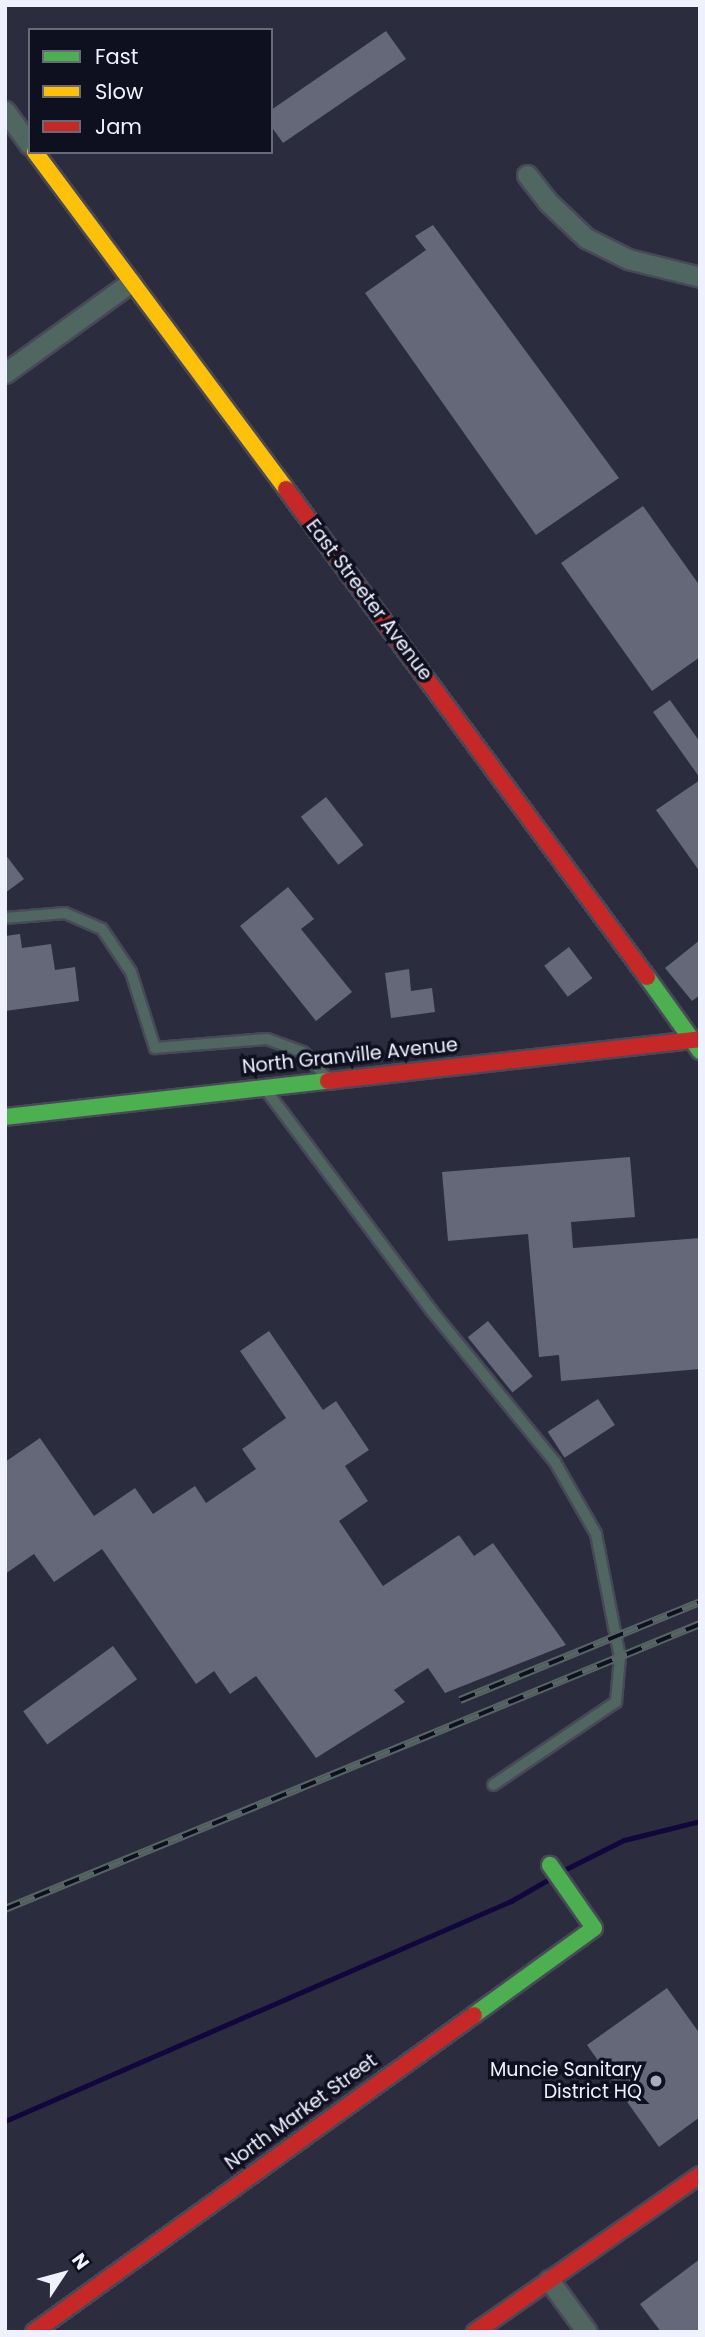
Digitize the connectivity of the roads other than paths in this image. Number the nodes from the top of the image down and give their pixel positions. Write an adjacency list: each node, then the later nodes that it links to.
1 (5, 111): 2 (street)
2 (28, 142)
3 (36, 154): 6 (street, East Streeter Avenue)
4 (527, 175): 5 (street)
5 (700, 277)
6 (131, 282): 7 (street); 9 (street, East Streeter Avenue)
7 (5, 373)
8 (5, 918): 10 (lane)
9 (697, 1043): 10 (street, North Granville Avenue)
10 (329, 1080): 11 (street, North Granville Avenue)
11 (264, 1087): 12 (street, North Granville Avenue); 13 (lane)
12 (5, 1117)
13 (493, 1785)
14 (550, 1865): 17 (street, North Market Street)
15 (700, 2175): 16 (street)
16 (549, 2280): 18 (street); 19 (street)
17 (34, 2332)
18 (475, 2332)
19 (587, 2332)

